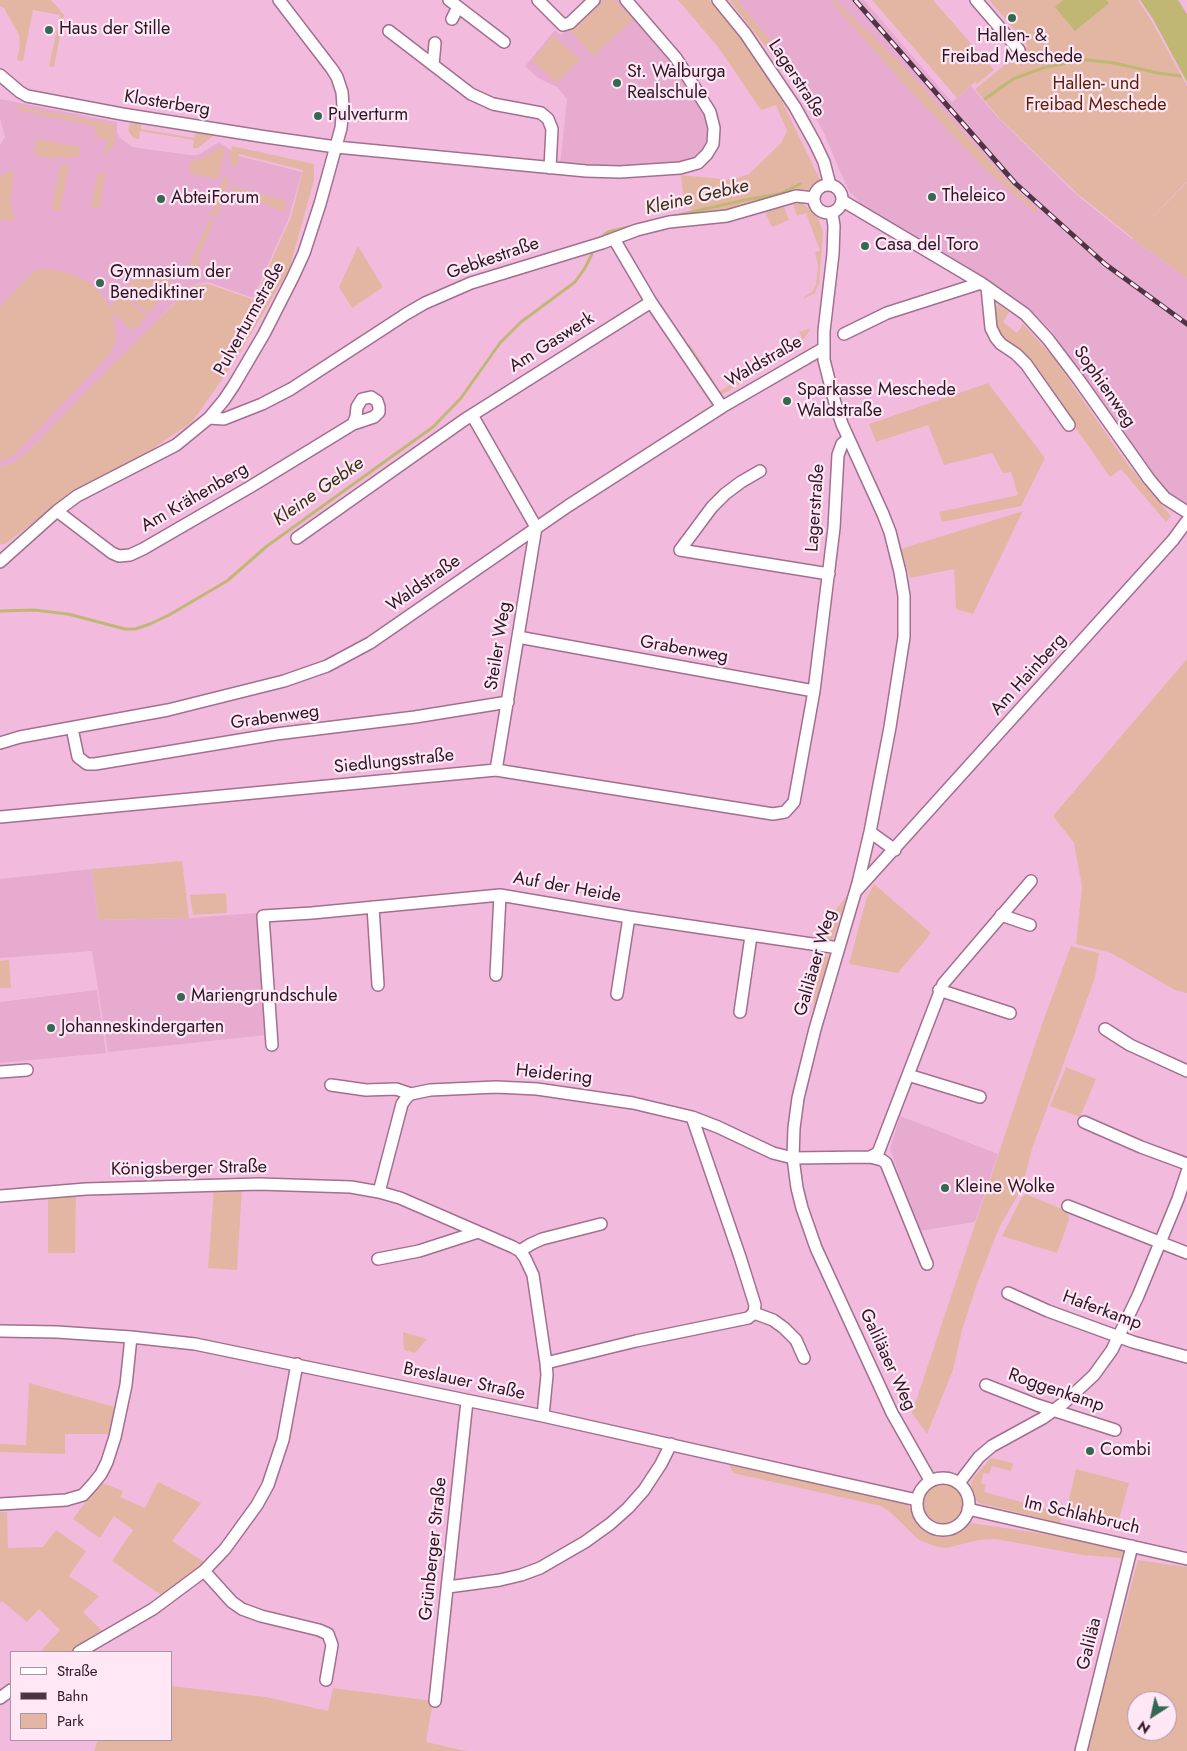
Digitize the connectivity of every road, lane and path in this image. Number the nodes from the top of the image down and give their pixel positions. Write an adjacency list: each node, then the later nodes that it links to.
1 (280, 0): 15 (street, Pulverturmstraße)
2 (538, 0): 3 (street)
3 (594, 0)
4 (626, 0): 16 (street, Klosterberg)
5 (718, 0): 17 (street, Lagerstraße)
6 (976, 0): 12 (street)
7 (454, 3): 8 (street); 10 (street)
8 (452, 19)
9 (389, 31): 13 (street)
10 (504, 42)
11 (435, 44): 13 (street)
12 (1019, 50)
13 (433, 65): 16 (street)
14 (0, 75): 15 (street, Klosterberg)
15 (336, 147): 16 (street, Klosterberg); 28 (street, Pulverturmstraße)
16 (550, 168)
17 (830, 185): 18 (street); 19 (street)
18 (814, 198): 20 (street); 21 (street, Gebkestraße)
19 (842, 201): 20 (street); 22 (street, Sophienweg)
20 (832, 213): 25 (street)
21 (614, 239): 23 (street); 28 (street, Gebkestraße)
22 (984, 285): 24 (street); 30 (street); 34 (street, Sophienweg)
23 (652, 302): 26 (street); 27 (street, Am Gaswerk)
24 (844, 334)
25 (824, 348): 26 (street, Waldstraße); 31 (street)
26 (722, 407): 36 (street, Waldstraße)
27 (472, 415): 36 (street); 37 (street, Am Gaswerk)
28 (209, 418): 33 (street, Pulverturmstraße)
29 (353, 424): 33 (street, Am Krähenberg)
30 (1069, 425)
31 (848, 439): 40 (street, Lagerstraße); 49 (street, Galiläaer Weg)
32 (760, 471): 40 (street)
33 (57, 511): 38 (street, Pulverturmstraße)
34 (1187, 512)
35 (1187, 521): 50 (street, Am Hainberg)
36 (536, 528): 41 (street, Steiler Weg); 44 (street, Waldstraße)
37 (297, 538)
38 (5, 553): 39 (street, Pulverturmstraße)
39 (0, 562)
40 (829, 574): 42 (street, Lagerstraße)
41 (518, 637): 42 (street, Grabenweg); 43 (street, Steiler Weg)
42 (814, 691): 47 (street, Lagerstraße)
43 (508, 702): 44 (street, Grabenweg); 46 (street, Steiler Weg)
44 (72, 728): 45 (street, Waldstraße)
45 (0, 742)
46 (496, 770): 47 (street, Siedlungsstraße); 48 (street, Siedlungsstraße)
47 (788, 809)
48 (0, 817)
49 (870, 832): 50 (street); 52 (street, Galiläaer Weg)
50 (895, 850): 52 (street, Am Hainberg)
51 (1031, 881): 55 (street)
52 (855, 892): 59 (street, Galiläaer Weg)
53 (500, 895): 54 (street, Auf der Heide); 56 (street, Auf der Heide); 60 (street, Auf der Heide)
54 (373, 907): 61 (street); 67 (street, Auf der Heide)
55 (1001, 915): 57 (street); 62 (street)
56 (629, 917): 58 (street, Auf der Heide); 63 (street, Auf der Heide)
57 (1030, 925)
58 (751, 936): 59 (street, Auf der Heide); 64 (street)
59 (839, 948): 78 (street, Galiläaer Weg)
60 (496, 975)
61 (378, 985)
62 (939, 990): 65 (street); 71 (street)
63 (618, 994)
64 (740, 1012)
65 (1010, 1013)
66 (1105, 1029): 69 (street)
67 (272, 1045)
68 (27, 1070): 70 (street)
69 (1187, 1071)
70 (0, 1072)
71 (908, 1075): 74 (street); 77 (street)
72 (331, 1084): 73 (street, Heidering)
73 (411, 1094): 75 (street, Heidering); 81 (street)
74 (980, 1097)
75 (692, 1117): 78 (street, Heidering); 92 (street)
76 (1084, 1122): 79 (street)
77 (870, 1157): 78 (street, Heidering); 90 (street)
78 (793, 1158): 106 (street, Galiläaer Weg)
79 (1187, 1164)
80 (1187, 1172): 86 (street)
81 (379, 1192): 82 (street, Königsberger Straße); 85 (street)
82 (0, 1196)
83 (1068, 1206): 86 (street)
84 (601, 1224): 87 (street)
85 (478, 1232): 87 (street); 89 (street)
86 (1160, 1243): 88 (street); 95 (street)
87 (520, 1252): 98 (street)
88 (1187, 1253)
89 (378, 1259)
90 (927, 1264)
91 (1008, 1293): 95 (street, Haferkamp)
92 (754, 1313): 97 (street); 98 (street)
93 (0, 1331): 94 (street, Breslauer Straße)
94 (131, 1337): 99 (street, Breslauer Straße); 109 (street)
95 (1120, 1337): 96 (street, Haferkamp); 102 (street)
96 (1187, 1357)
97 (804, 1358)
98 (546, 1363): 103 (street)
99 (297, 1364): 101 (street, Breslauer Straße); 113 (street)
100 (986, 1386): 102 (street, Roggenkamp)
101 (467, 1401): 103 (street, Breslauer Straße); 114 (street, Grünberger Straße)
102 (1054, 1411): 104 (street, Roggenkamp); 107 (street)
103 (543, 1416): 105 (street, Breslauer Straße)
104 (1115, 1430)
105 (671, 1444): 108 (street, Breslauer Straße); 114 (street)
106 (930, 1480): 107 (street); 108 (street)
107 (959, 1483): 110 (street)
108 (917, 1500): 110 (street)
109 (0, 1504)
110 (968, 1510): 111 (street, Im Schlahbruch)
111 (1132, 1546): 112 (street, Im Schlahbruch); 118 (street, Galiläa)
112 (1187, 1559)
113 (204, 1571): 115 (street); 116 (street)
114 (448, 1587): 117 (street, Grünberger Straße)
115 (81, 1651)
116 (326, 1680)
117 (435, 1701)
118 (1081, 1751)

